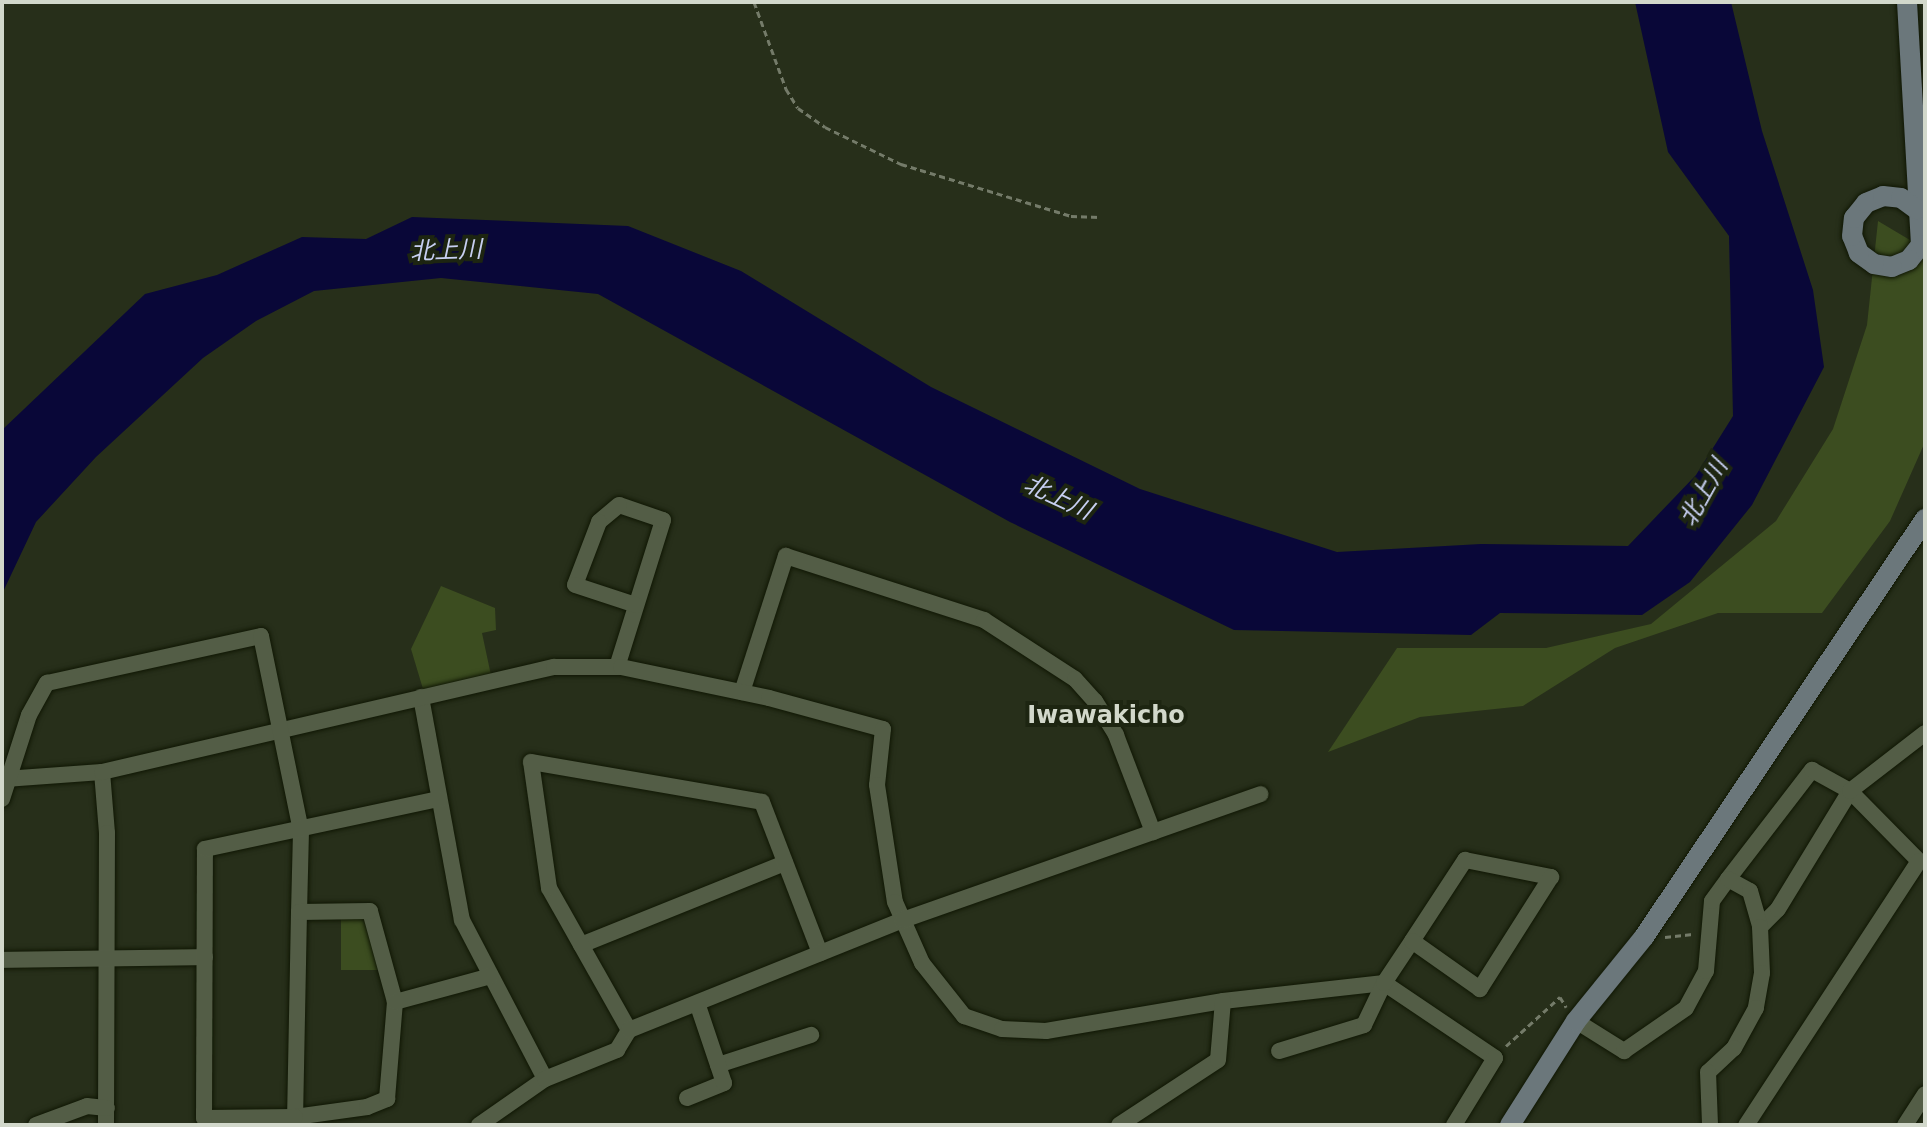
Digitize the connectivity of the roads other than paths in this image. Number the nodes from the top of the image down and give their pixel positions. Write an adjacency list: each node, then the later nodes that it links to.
1 (1907, 2): 2 (street)
2 (1916, 209)
3 (1925, 519): 34 (street)
4 (636, 605): 4 (street); 5 (street)
5 (617, 667): 6 (street); 7 (street)
6 (742, 692): 17 (street); 21 (street)
7 (421, 697): 8 (street); 15 (street)
8 (279, 733): 10 (street); 11 (street); 16 (street)
9 (1925, 733): 12 (street)
10 (102, 772): 11 (street); 26 (street)
11 (5, 779): 14 (street)
12 (1850, 791): 19 (street); 22 (street); 51 (street)
13 (1260, 794): 17 (street)
14 (2, 799)
15 (439, 799): 16 (street); 29 (street)
16 (301, 831): 20 (street); 27 (street)
17 (1153, 832): 21 (street)
18 (785, 863): 24 (street); 24 (street); 25 (street)
19 (1728, 879): 22 (street); 34 (street)
20 (299, 912): 32 (street); 43 (street)
21 (903, 920): 25 (street); 31 (street)
22 (1760, 927): 50 (street)
23 (1412, 941): 23 (street); 30 (street)
24 (581, 945): 35 (street)
25 (820, 953): 33 (street)
26 (106, 957): 27 (street); 28 (street); 42 (street)
27 (205, 957): 43 (street)
28 (2, 960)
29 (491, 976): 32 (street); 39 (street)
30 (1384, 983): 31 (street); 37 (street); 48 (street)
31 (1223, 1001): 47 (street)
32 (395, 1002): 43 (street)
33 (697, 1003): 35 (street); 38 (street)
34 (1576, 1021): 49 (street)
35 (629, 1030): 39 (street)
36 (811, 1035): 38 (street)
37 (1279, 1051)
38 (718, 1065): 41 (street)
39 (545, 1079): 46 (street)
40 (1925, 1094): 52 (street)
41 (687, 1098)
42 (107, 1108): 44 (street); 45 (street)
43 (295, 1117)
44 (36, 1125)
45 (106, 1125)
46 (479, 1125)
47 (1119, 1125)
48 (1454, 1125)
49 (1510, 1125)
50 (1710, 1125)
51 (1746, 1125)
52 (1905, 1125)

